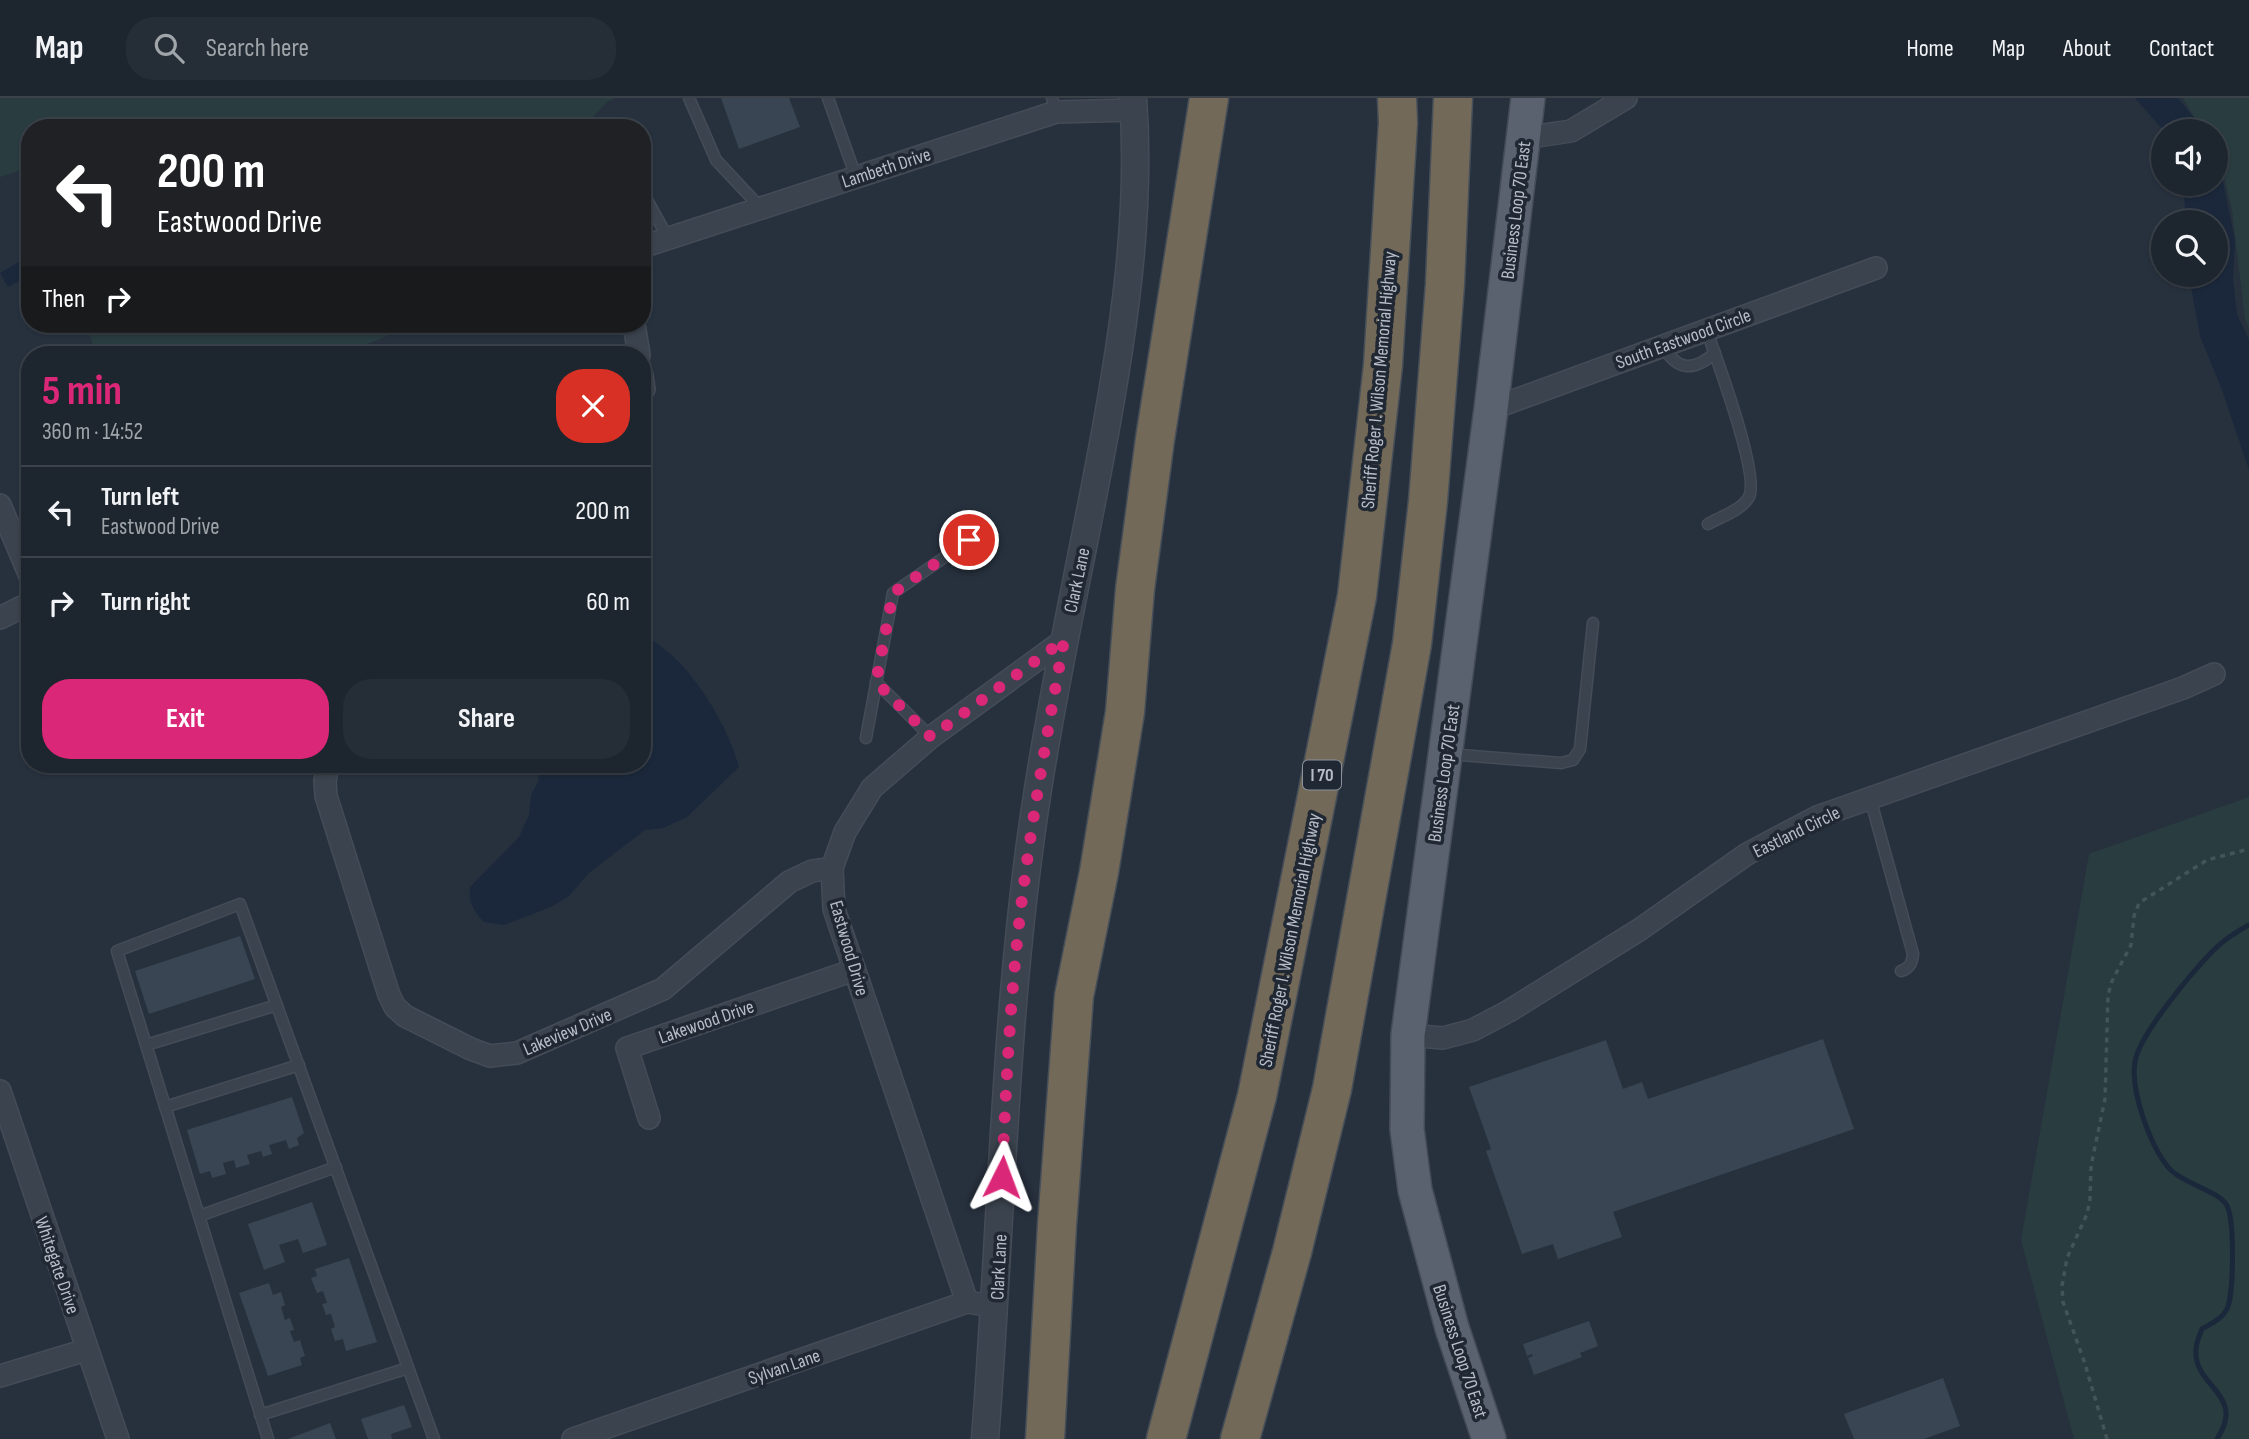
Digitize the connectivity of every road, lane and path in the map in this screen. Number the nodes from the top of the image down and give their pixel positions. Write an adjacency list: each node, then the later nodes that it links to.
1 (689, 98): 13 (lane)
2 (828, 98): 11 (lane)
3 (1209, 98): 61 (highway)
4 (1397, 98): 62 (highway, Sheriff Roger I. Wilson Memorial Highway / I 70)
5 (1453, 98): 63 (highway)
6 (1528, 98): 10 (main road, Business Loop 70 East)
7 (1626, 98): 10 (street)
8 (1134, 104): 9 (street, Lambeth Drive); 28 (street, Clark Lane)
9 (1054, 105): 11 (street, Lambeth Drive)
10 (1524, 138): 20 (main road, Business Loop 70 East)
11 (856, 177): 13 (street, Lambeth Drive)
12 (651, 208): 14 (lane)
13 (761, 208): 14 (street, Lambeth Drive)
14 (668, 239): 15 (street, Lambeth Drive)
15 (651, 244)
16 (1876, 268): 17 (street, South Eastwood Circle)
17 (1706, 329): 18 (street, South Eastwood Circle); 19 (lane)
18 (1662, 345): 19 (lane); 20 (street, South Eastwood Circle)
19 (1715, 353): 22 (lane)
20 (1491, 409): 33 (main road, Business Loop 70 East)
21 (0, 505): 24 (street)
22 (1708, 524)
23 (988, 527): 30 (lane)
24 (21, 555)
25 (21, 608): 26 (street)
26 (0, 618)
27 (1593, 623): 33 (lane)
28 (1064, 640): 31 (street, Eastwood Drive); 51 (street, Clark Lane)
29 (2214, 674): 35 (street, Eastland Circle)
30 (876, 682): 31 (lane); 32 (lane)
31 (931, 737): 37 (street, Eastwood Drive)
32 (866, 738)
33 (1445, 754): 41 (main road, Business Loop 70 East)
34 (326, 773): 37 (street, Lakeview Drive)
35 (1870, 798): 39 (lane); 41 (street, Eastland Circle)
36 (2249, 849): 65 (path)
37 (832, 868): 38 (street, Eastwood Drive)
38 (854, 970): 46 (street, Lakewood Drive); 50 (street, Eastwood Drive)
39 (1901, 971)
40 (277, 1005): 42 (lane); 42 (lane); 43 (lane)
41 (1408, 1034): 64 (main road, Business Loop 70 East)
42 (146, 1045): 45 (lane)
43 (299, 1065): 45 (lane); 48 (lane)
44 (0, 1091): 47 (street, Whitegate Drive)
45 (165, 1107): 49 (lane)
46 (649, 1118)
47 (5, 1122): 52 (street, Whitegate Drive)
48 (336, 1167): 49 (lane); 53 (lane)
49 (199, 1216): 55 (lane)
50 (967, 1302): 51 (street, Sylvan Lane); 56 (street, Sylvan Lane)
51 (996, 1306): 60 (street, Clark Lane)
52 (86, 1350): 54 (street); 57 (street, Whitegate Drive)
53 (408, 1367): 55 (lane); 59 (lane)
54 (0, 1376)
55 (260, 1415): 58 (lane)
56 (580, 1438)
57 (118, 1439)
58 (268, 1439)
59 (434, 1439)
60 (985, 1439)
61 (1045, 1439)
62 (1166, 1439)
63 (1240, 1439)
64 (1489, 1439)
65 (2107, 1439)

